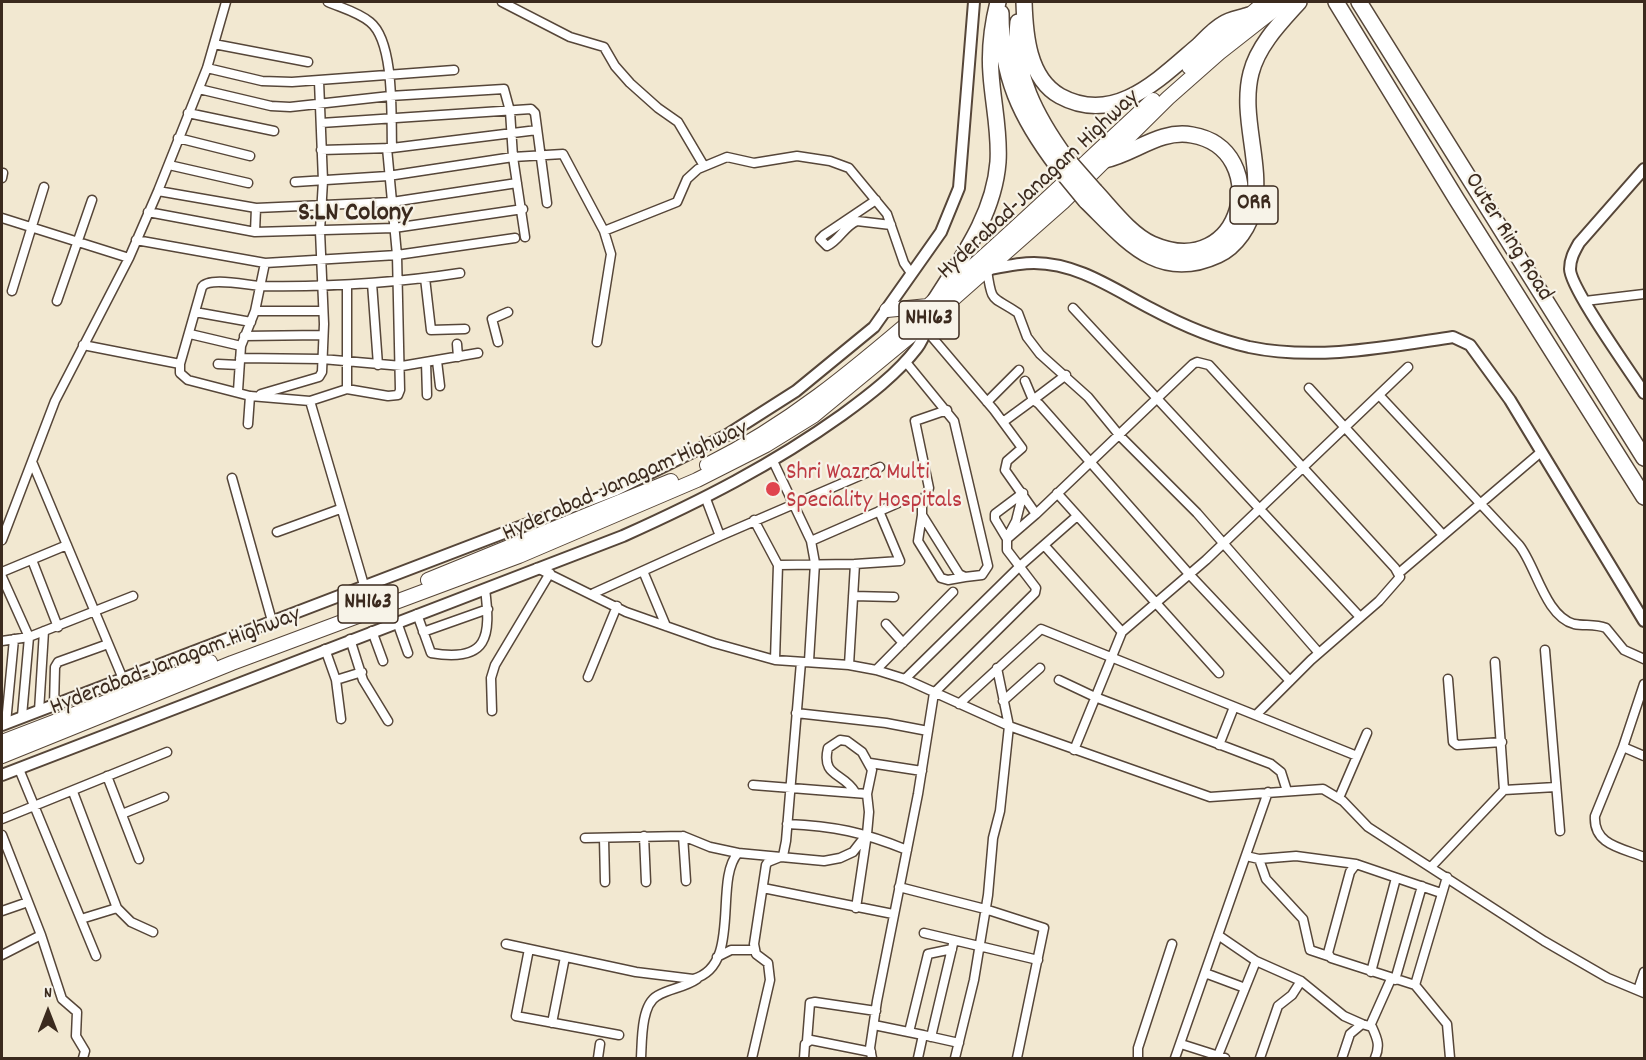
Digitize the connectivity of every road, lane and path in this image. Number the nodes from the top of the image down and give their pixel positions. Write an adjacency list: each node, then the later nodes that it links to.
1 (226, 2): 13 (street)
2 (328, 2): 17 (street)
3 (502, 2): 38 (street)
4 (974, 2): 73 (street)
5 (1000, 2): 36 (highway, ORR); 84 (highway, ORR)
6 (1023, 2): 12 (highway, ORR); 36 (highway, ORR)
7 (1265, 2): 12 (highway, Hyderabad-Janagam Highway / NH163)
8 (1284, 2): 35 (highway, Hyderabad-Janagam Highway / NH163)
9 (1299, 2): 47 (highway, ORR)
10 (1335, 2): 145 (highway, Outer Ring Road)
11 (1359, 2): 136 (highway, Outer Ring Road)
12 (1249, 15): 84 (highway, Hyderabad-Janagam Highway / NH163)
13 (214, 44): 14 (street); 15 (street)
14 (308, 62)
15 (207, 68): 18 (street); 19 (street)
16 (454, 69): 17 (street)
17 (389, 75): 18 (street); 20 (street)
18 (319, 81): 21 (street)
19 (199, 89): 21 (street); 23 (street)
20 (390, 96): 21 (street); 22 (street); 24 (street)
21 (319, 106): 25 (street)
22 (510, 111): 24 (street); 26 (street); 28 (street)
23 (188, 113): 27 (street); 29 (street)
24 (391, 119): 25 (street); 30 (street)
25 (321, 123): 31 (street)
26 (537, 130): 28 (street); 32 (street)
27 (274, 131)
28 (511, 135): 30 (street); 34 (street)
29 (178, 138): 33 (street); 37 (street)
30 (389, 148): 31 (street); 40 (street)
31 (321, 150): 41 (street)
32 (541, 154): 34 (street); 51 (street); 61 (street)
33 (250, 156)
34 (513, 158): 40 (street); 44 (street)
35 (1105, 160): 47 (highway, ORR); 71 (highway, Hyderabad-Janagam Highway / NH163)
36 (1062, 162): 47 (highway, ORR, bridge)
37 (169, 165): 43 (street); 46 (street)
38 (704, 166): 49 (street); 61 (street)
39 (1644, 169): 83 (street)
40 (388, 176): 41 (street); 50 (street)
41 (323, 180): 42 (street); 52 (street)
42 (295, 182)
43 (248, 183)
44 (517, 183): 50 (street); 54 (street)
45 (44, 187): 58 (street)
46 (158, 191): 53 (street); 55 (street)
47 (1090, 196)
48 (92, 200): 66 (street)
49 (876, 200): 57 (street); 57 (street)
50 (392, 202): 52 (street); 59 (street)
51 (547, 203)
52 (321, 204): 53 (street); 60 (street)
53 (256, 208): 62 (street)
54 (523, 209): 59 (street); 63 (street)
55 (148, 212): 62 (street); 65 (street)
56 (2, 218): 58 (street)
57 (891, 225): 73 (street)
58 (33, 227): 66 (street); 80 (street)
59 (394, 228): 60 (street); 67 (street)
60 (320, 231): 62 (street); 69 (street)
61 (604, 231): 98 (street)
62 (255, 232)
63 (525, 237)
64 (515, 238): 67 (street)
65 (136, 240): 68 (street); 70 (street)
66 (78, 242): 68 (street); 82 (street)
67 (398, 255): 69 (street); 75 (street)
68 (129, 258): 100 (street)
69 (322, 259): 70 (street); 77 (street)
70 (265, 263): 79 (street)
71 (984, 271): 84 (highway, Hyderabad-Janagam Highway / NH163); 116 (street); 135 (street)
72 (460, 273): 74 (street)
73 (911, 273): 86 (street)
74 (425, 278): 75 (street); 92 (street)
75 (399, 282): 76 (street); 113 (street)
76 (372, 283): 78 (street); 112 (street)
77 (322, 285): 78 (street); 79 (street); 88 (street)
78 (347, 285): 108 (street)
79 (262, 286): 87 (street); 89 (street)
80 (12, 291)
81 (1644, 294): 83 (street)
82 (57, 301)
83 (1585, 302): 122 (street)
84 (931, 308): 86 (highway); 93 (street); 248 (highway, Hyderabad-Janagam Highway / NH163); 254 (highway, Hyderabad-Janagam Highway / NH163)
85 (1073, 308): 126 (street)
86 (887, 310): 178 (street)
87 (255, 311): 88 (street); 91 (street)
88 (323, 311): 95 (street)
89 (195, 312): 91 (street); 94 (street)
90 (508, 312): 97 (street)
91 (251, 321): 96 (street)
92 (465, 329)
93 (926, 330): 106 (street); 129 (street)
94 (190, 334): 101 (street); 110 (street)
95 (322, 335): 96 (street); 104 (street)
96 (244, 336): 101 (street)
97 (498, 342)
98 (597, 342)
99 (457, 344): 103 (street)
100 (83, 345): 110 (street); 139 (street)
101 (241, 346): 107 (street)
102 (478, 353): 103 (street)
103 (458, 357): 105 (street)
104 (322, 359): 107 (street); 108 (street); 125 (street)
105 (437, 361): 109 (street); 118 (street)
106 (905, 361): 130 (street); 137 (street)
107 (239, 362): 111 (street); 121 (street)
108 (348, 362): 112 (street); 120 (street)
109 (426, 362): 113 (street); 123 (street)
110 (180, 364): 121 (street)
111 (218, 364)
112 (378, 365): 113 (street)
113 (402, 366): 120 (street)
114 (1408, 367): 124 (street)
115 (1019, 370): 129 (street)
116 (1066, 375): 127 (street); 134 (street)
117 (1025, 381): 127 (street)
118 (440, 386)
119 (1309, 388): 133 (street)
120 (347, 389): 128 (street)
121 (238, 391): 125 (street)
122 (1644, 393)
123 (428, 395)
124 (1379, 395): 133 (street); 148 (street)
125 (254, 396): 128 (street); 132 (street)
126 (1159, 398): 134 (street); 141 (street); 150 (street)
127 (1034, 400): 131 (street); 138 (street)
128 (310, 401): 151 (street)
129 (987, 402): 131 (street)
130 (947, 410): 154 (street); 177 (street)
131 (1003, 422): 143 (street)
132 (248, 424)
133 (1345, 426): 141 (street); 158 (street)
134 (1120, 436): 138 (street); 163 (street)
135 (1541, 452): 148 (street); 192 (street)
136 (1644, 458)
137 (773, 461): 146 (street); 149 (street)
138 (1091, 463): 144 (street); 176 (street)
139 (33, 464): 161 (street); 164 (street)
140 (880, 467): 149 (street)
141 (1303, 470): 150 (street); 174 (street)
142 (232, 478): 191 (street)
143 (1023, 493): 153 (street); 160 (street); 160 (street)
144 (1057, 493): 153 (street); 155 (street)
145 (1644, 497)
146 (706, 499): 159 (street); 171 (street)
147 (898, 503): 152 (street)
148 (1480, 504): 158 (street); 212 (street)
149 (794, 505): 156 (street); 162 (street)
150 (1260, 507): 163 (street); 190 (street)
151 (340, 509): 157 (street); 178 (street)
152 (879, 512): 162 (street); 168 (street)
153 (1036, 514): 160 (street)
154 (922, 515): 177 (street); 177 (street)
155 (1077, 516): 165 (street); 185 (street)
156 (754, 520): 159 (street); 169 (street)
157 (277, 532)
158 (1443, 535): 174 (street)
159 (720, 536): 172 (street)
160 (1006, 539): 170 (street)
161 (2, 540)
162 (811, 541): 167 (street)
163 (1222, 543): 176 (street); 210 (street)
164 (67, 545): 166 (street); 188 (street)
165 (1044, 545): 170 (street); 200 (street)
166 (32, 560): 175 (street); 196 (street)
167 (814, 563): 168 (street); 169 (street); 215 (street)
168 (855, 564): 183 (street)
169 (778, 566): 213 (street)
170 (1020, 566): 225 (street); 231 (street)
171 (537, 568): 173 (street); 179 (street)
172 (643, 571): 181 (street); 195 (street)
173 (550, 573): 181 (street); 238 (street)
174 (1399, 573): 190 (street)
175 (2, 574): 201 (street)
176 (1190, 575): 185 (street); 229 (street)
177 (966, 577)
178 (364, 585): 191 (street)
179 (485, 588): 187 (street); 189 (street)
180 (953, 592): 205 (street)
181 (594, 593): 186 (street)
182 (133, 596): 188 (street)
183 (853, 596): 184 (street); 217 (street)
184 (894, 597)
185 (1155, 604): 200 (street); 222 (street)
186 (617, 606): 195 (street); 223 (street)
187 (488, 609): 199 (street); 199 (street)
188 (94, 611): 196 (street); 206 (street)
189 (417, 614): 193 (street); 199 (street)
190 (1360, 617): 210 (street)
191 (272, 621): 224 (street)
192 (1644, 621)
193 (397, 622): 197 (street); 209 (street)
194 (886, 624): 205 (street)
195 (666, 626): 213 (street)
196 (58, 627): 198 (street)
197 (372, 631): 203 (street); 214 (street)
198 (44, 632): 201 (street); 237 (street)
199 (423, 632)
200 (1122, 632): 211 (street)
201 (29, 637): 202 (street); 241 (street)
202 (14, 639): 204 (street); 244 (street)
203 (350, 639): 207 (street); 221 (street)
204 (2, 641)
205 (903, 643): 220 (street)
206 (108, 644): 224 (street); 235 (street)
207 (325, 649): 227 (street); 258 (street)
208 (1545, 650): 263 (street)
209 (408, 653)
210 (1319, 653): 229 (street)
211 (1110, 656): 218 (street); 232 (street); 236 (street)
212 (1644, 659)
213 (775, 660): 215 (street)
214 (384, 661)
215 (805, 662): 217 (street); 239 (street)
216 (1495, 662): 249 (street)
217 (849, 665): 220 (street)
218 (997, 668): 233 (street); 234 (street)
219 (1040, 668): 233 (street)
220 (876, 670): 225 (street)
221 (362, 672): 227 (street); 243 (street)
222 (1219, 673)
223 (588, 677)
224 (123, 679): 235 (street)
225 (905, 679): 231 (street)
226 (1448, 679): 249 (street)
227 (336, 680): 242 (street)
228 (1059, 680): 232 (street)
229 (1290, 681): 240 (street)
230 (1644, 684): 251 (street)
231 (934, 693): 234 (street); 246 (street)
232 (1095, 697): 250 (street); 252 (street)
233 (1003, 701): 245 (street)
234 (959, 704): 245 (street)
235 (54, 706): 237 (street)
236 (1234, 707): 240 (street); 250 (street)
237 (39, 711): 241 (street)
238 (492, 711)
239 (796, 713): 246 (street); 264 (street)
240 (1256, 715): 255 (street)
241 (22, 716): 244 (street)
242 (342, 719)
243 (388, 721)
244 (4, 724)
245 (1009, 726): 252 (street); 305 (street)
246 (928, 731): 259 (street)
247 (1367, 733): 255 (street)
248 (2, 742)
249 (1502, 742): 265 (street)
250 (1219, 745): 266 (street)
251 (1623, 747): 256 (street); 287 (street)
252 (1074, 750): 269 (street)
253 (167, 752): 261 (street)
254 (2, 756)
255 (1357, 756): 272 (street)
256 (1644, 756)
257 (870, 763): 259 (street); 268 (street); 270 (street)
258 (19, 769): 260 (street); 273 (street)
259 (922, 771): 284 (street)
260 (2, 775)
261 (106, 776): 267 (street); 274 (street)
262 (753, 785): 264 (street)
263 (1556, 787): 265 (street); 277 (street)
264 (789, 789): 268 (street); 276 (street)
265 (1504, 790): 292 (street)
266 (1287, 791): 269 (street); 272 (street)
267 (73, 792): 273 (street); 303 (street)
268 (855, 792): 270 (street)
269 (1268, 792): 286 (street)
270 (867, 794): 278 (street)
271 (164, 797): 274 (street)
272 (1339, 798): 292 (street)
273 (34, 807): 275 (street); 308 (street)
274 (122, 814): 288 (street)
275 (2, 819)
276 (787, 824): 278 (street); 289 (street)
277 (1560, 831)
278 (867, 834): 284 (street); 289 (street); 304 (street)
279 (644, 836): 280 (street); 282 (street); 297 (street)
280 (683, 836): 285 (street); 295 (street)
281 (585, 838): 282 (street)
282 (603, 838): 296 (street)
283 (2, 839): 302 (street)
284 (907, 850): 299 (street)
285 (738, 853): 289 (street); 323 (street)
286 (1246, 856): 290 (street); 312 (street)
287 (1644, 857)
288 (139, 859)
289 (779, 859): 300 (street)
290 (1259, 859): 291 (street); 321 (street)
291 (1356, 864): 294 (street); 321 (street)
292 (1431, 867): 293 (street)
293 (1447, 877): 301 (street); 334 (street)
294 (1396, 878): 298 (street); 326 (street)
295 (686, 881)
296 (605, 882)
297 (646, 882)
298 (1422, 886): 301 (street); 330 (street)
299 (899, 887): 305 (street); 307 (street)
300 (763, 888): 304 (street); 318 (street)
301 (1441, 893): 332 (street)
302 (28, 902): 306 (street); 311 (street)
303 (117, 908): 308 (street); 309 (street)
304 (856, 908): 307 (street)
305 (985, 909): 316 (street); 324 (street)
306 (2, 912)
307 (893, 914): 335 (street)
308 (81, 919): 320 (street)
309 (153, 932)
310 (924, 933): 315 (street)
311 (41, 935): 319 (street); 348 (street)
312 (1218, 935): 325 (street); 328 (street)
313 (506, 944): 317 (street)
314 (1172, 944): 356 (street)
315 (953, 945): 316 (street); 339 (street); 341 (street)
316 (979, 948): 324 (street); 343 (street)
317 (529, 949): 322 (street); 336 (street)
318 (754, 950): 323 (street); 351 (street)
319 (2, 955)
320 (96, 956)
321 (1328, 956): 326 (street)
322 (565, 957): 329 (street); 336 (street)
323 (717, 958): 329 (street)
324 (1038, 960): 355 (street)
325 (1256, 961): 331 (street); 333 (street)
326 (1371, 972): 330 (street)
327 (1644, 972): 334 (street)
328 (1205, 973): 333 (street); 345 (street)
329 (700, 977): 350 (street)
330 (1393, 980): 332 (street); 338 (street)
331 (1301, 981): 338 (street); 358 (street)
332 (1415, 985): 361 (street)
333 (1245, 988): 347 (street)
334 (1641, 991)
335 (876, 1011): 337 (street); 342 (street)
336 (552, 1023): 340 (street)
337 (874, 1025): 339 (street); 346 (street)
338 (1366, 1025): 359 (street); 360 (street)
339 (909, 1032): 341 (street)
340 (620, 1035)
341 (927, 1036): 343 (street); 353 (street)
342 (807, 1041): 346 (street); 352 (street)
343 (959, 1043): 354 (street)
344 (600, 1044): 349 (street)
345 (1181, 1044): 347 (street); 357 (street)
346 (871, 1055)
347 (1220, 1058)
348 (82, 1059)
349 (598, 1059)
350 (641, 1059)
351 (752, 1059)
352 (804, 1059)
353 (918, 1059)
354 (955, 1059)
355 (1017, 1059)
356 (1138, 1059)
357 (1175, 1059)
358 (1260, 1059)
359 (1342, 1059)
360 (1375, 1059)
361 (1450, 1059)

